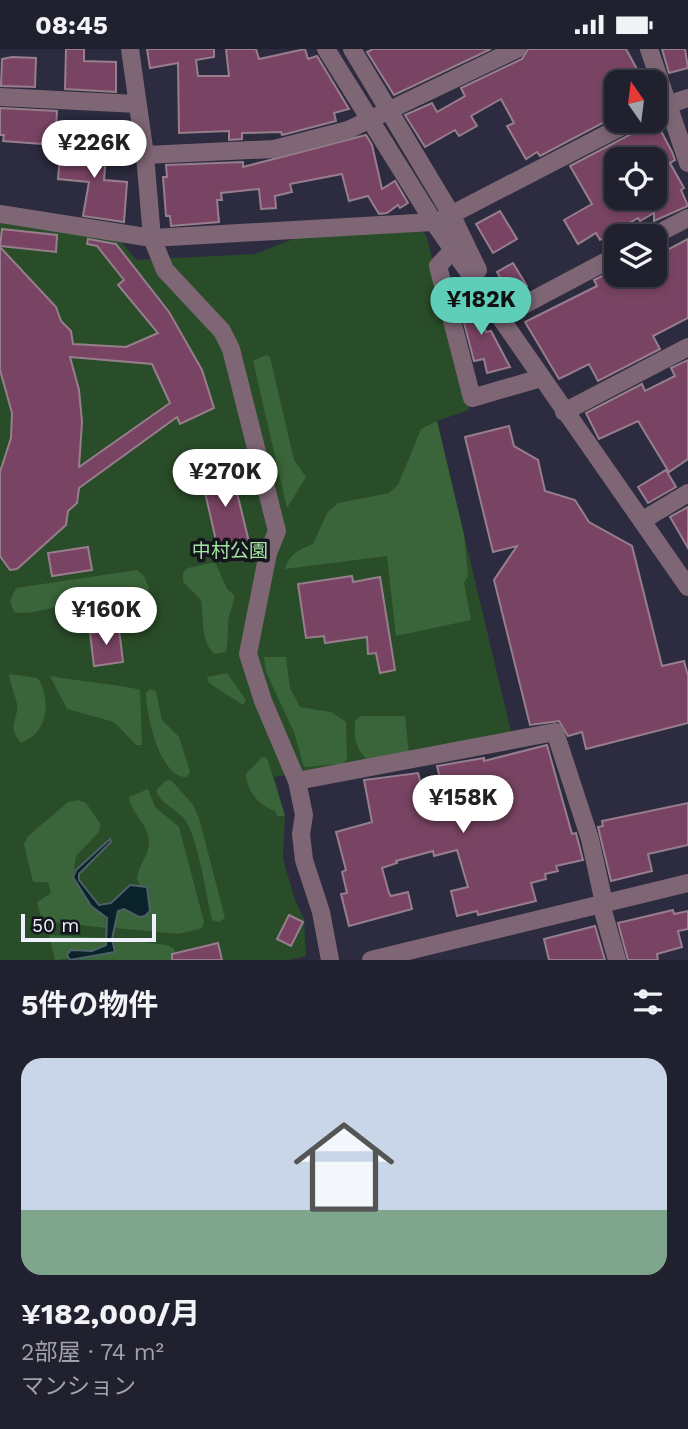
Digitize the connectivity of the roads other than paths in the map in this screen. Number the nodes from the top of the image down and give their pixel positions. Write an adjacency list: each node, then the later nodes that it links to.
1 (130, 49): 9 (street)
2 (326, 49): 13 (street)
3 (352, 49): 11 (street)
4 (517, 49): 11 (street)
5 (649, 49): 6 (street)
6 (653, 70)
7 (0, 97): 9 (street)
8 (688, 98): 10 (street)
9 (138, 104): 15 (street)
10 (667, 104)
11 (389, 111): 13 (street); 18 (street)
12 (667, 119): 16 (street)
13 (369, 120): 15 (street); 20 (street)
14 (609, 133): 18 (street)
15 (145, 155): 22 (street)
16 (688, 163)
17 (0, 214): 22 (street)
18 (451, 214): 20 (street); 25 (street)
19 (688, 218): 21 (street)
20 (434, 223): 22 (street); 23 (street)
21 (667, 229)
22 (152, 238): 32 (street)
23 (453, 250): 25 (street); 27 (street)
24 (604, 262): 25 (street)
25 (501, 317): 27 (street)
26 (688, 347): 28 (street)
27 (541, 378): 28 (street)
28 (564, 412): 30 (street)
29 (688, 493): 30 (street)
30 (643, 520): 31 (street)
31 (688, 587)
32 (297, 781): 34 (street); 36 (street)
33 (688, 883): 34 (street)
34 (602, 904): 35 (street); 38 (street)
35 (421, 954): 37 (street)
36 (330, 960)
37 (372, 960)
38 (617, 960)

